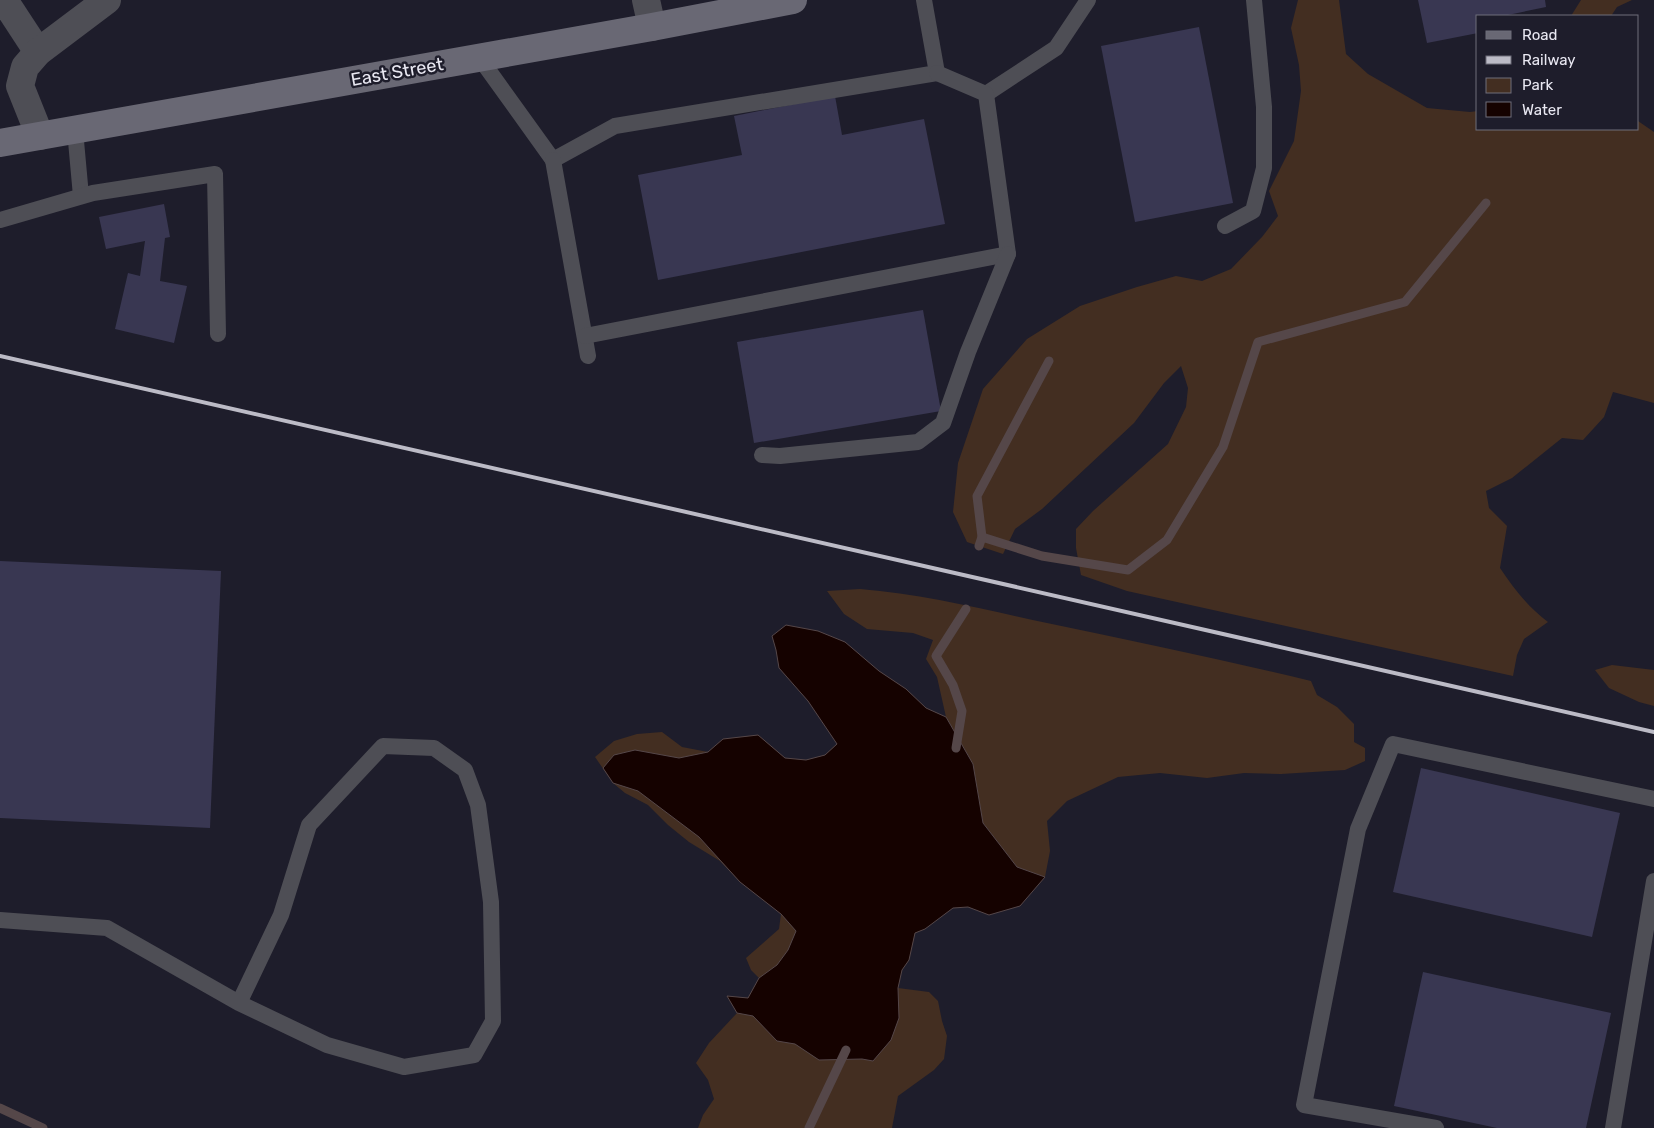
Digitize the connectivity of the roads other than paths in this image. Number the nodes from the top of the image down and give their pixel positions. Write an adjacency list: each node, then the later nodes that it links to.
1 (4, 0): 10 (street)
2 (107, 0): 10 (street)
3 (646, 0): 8 (street)
4 (793, 0): 8 (main road, East Street)
5 (924, 0): 11 (lane)
6 (1088, 0): 13 (lane)
7 (1254, 0): 20 (lane)
8 (652, 27): 9 (main road, East Street)
9 (479, 57): 14 (main road, East Street); 17 (lane)
10 (32, 60): 12 (street); 15 (street)
11 (937, 73): 13 (lane); 17 (lane)
12 (0, 85)
13 (986, 94): 21 (lane)
14 (74, 130): 15 (main road, East Street); 18 (lane)
15 (40, 136): 16 (main road, East Street)
16 (0, 143)
17 (553, 160): 23 (lane)
18 (81, 196): 19 (lane); 22 (lane)
19 (0, 220)
20 (1225, 226)
21 (1008, 254): 23 (lane); 25 (lane)
22 (218, 334)
23 (585, 336): 24 (lane)
24 (588, 356)
25 (762, 456)
26 (1654, 800): 30 (lane)
27 (1654, 881): 31 (lane)
28 (0, 920): 29 (lane)
29 (239, 1003): 29 (lane)
30 (1436, 1128)
31 (1613, 1128)

